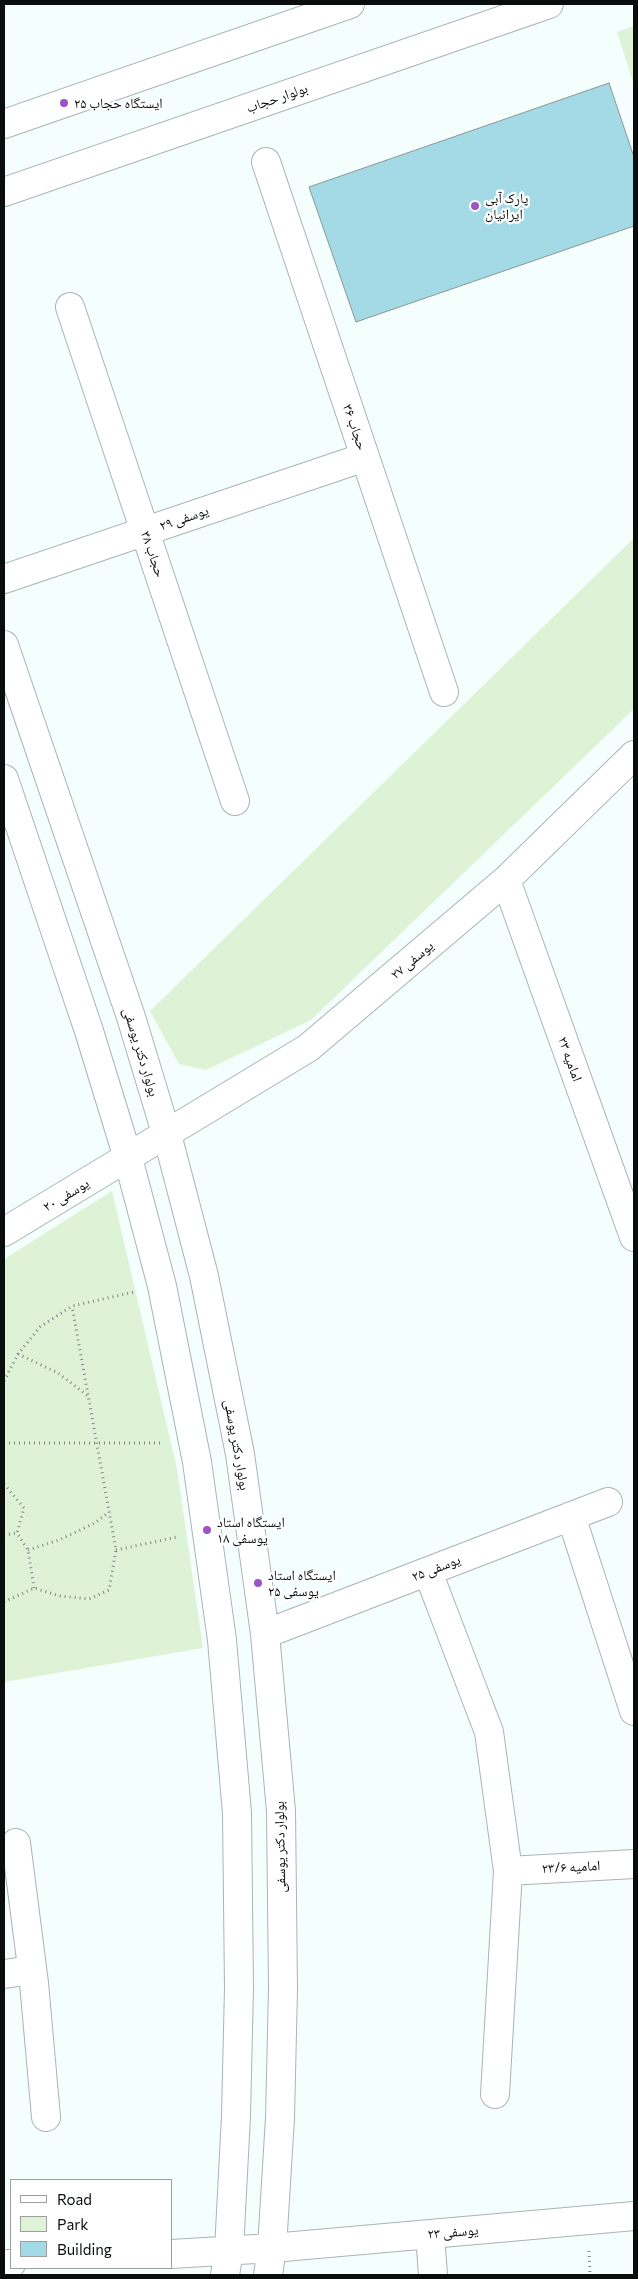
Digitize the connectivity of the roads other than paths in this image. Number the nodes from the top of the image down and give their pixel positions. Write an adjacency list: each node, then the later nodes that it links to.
1 (350, 4): 3 (street)
2 (549, 4): 5 (street, بولوار حجاب)
3 (4, 124)
4 (266, 162): 7 (street, حجاب ۳۶)
5 (4, 192)
6 (70, 307): 8 (street, حجاب ۳۸)
7 (365, 457): 8 (street, یوسفی ۲۹); 11 (street, حجاب ۳۶)
8 (145, 532): 9 (street, یوسفی ۲۹); 14 (street, حجاب ۳۸)
9 (4, 579)
10 (4, 645): 16 (street, بولوار دکتر یوسفی)
11 (444, 692)
12 (634, 755): 15 (street, یوسفی ۲۷)
13 (4, 779): 17 (street)
14 (235, 801)
15 (506, 880): 16 (street, یوسفی ۲۷); 19 (street, امامیه ۲۳)
16 (166, 1134): 17 (street, یوسفی ۲۷); 23 (street, بولوار دکتر یوسفی)
17 (128, 1158): 18 (street, یوسفی ۲۰); 36 (street)
18 (4, 1232)
19 (634, 1237)
20 (608, 1502): 21 (street, یوسفی ۲۵)
21 (572, 1516): 22 (street, یوسفی ۲۵); 24 (street)
22 (428, 1572): 23 (street, یوسفی ۲۵); 27 (street)
23 (265, 1634): 34 (street, بولوار دکتر یوسفی)
24 (634, 1711)
25 (16, 1843): 28 (street)
26 (634, 1864): 27 (street, امامیه ۲۳/۶)
27 (508, 1871): 30 (street)
28 (32, 1970): 29 (street); 31 (street)
29 (4, 1974)
30 (495, 2094)
31 (46, 2117)
32 (634, 2216): 33 (street, یوسفی ۲۳)
33 (430, 2234): 34 (street, یوسفی ۲۳); 38 (street)
34 (272, 2248): 36 (street, یوسفی ۲۳); 37 (street, بولوار دکتر یوسفی)
35 (172, 2254): 36 (street, یوسفی ۲۳)
36 (227, 2263)
37 (268, 2275)
38 (433, 2275)

